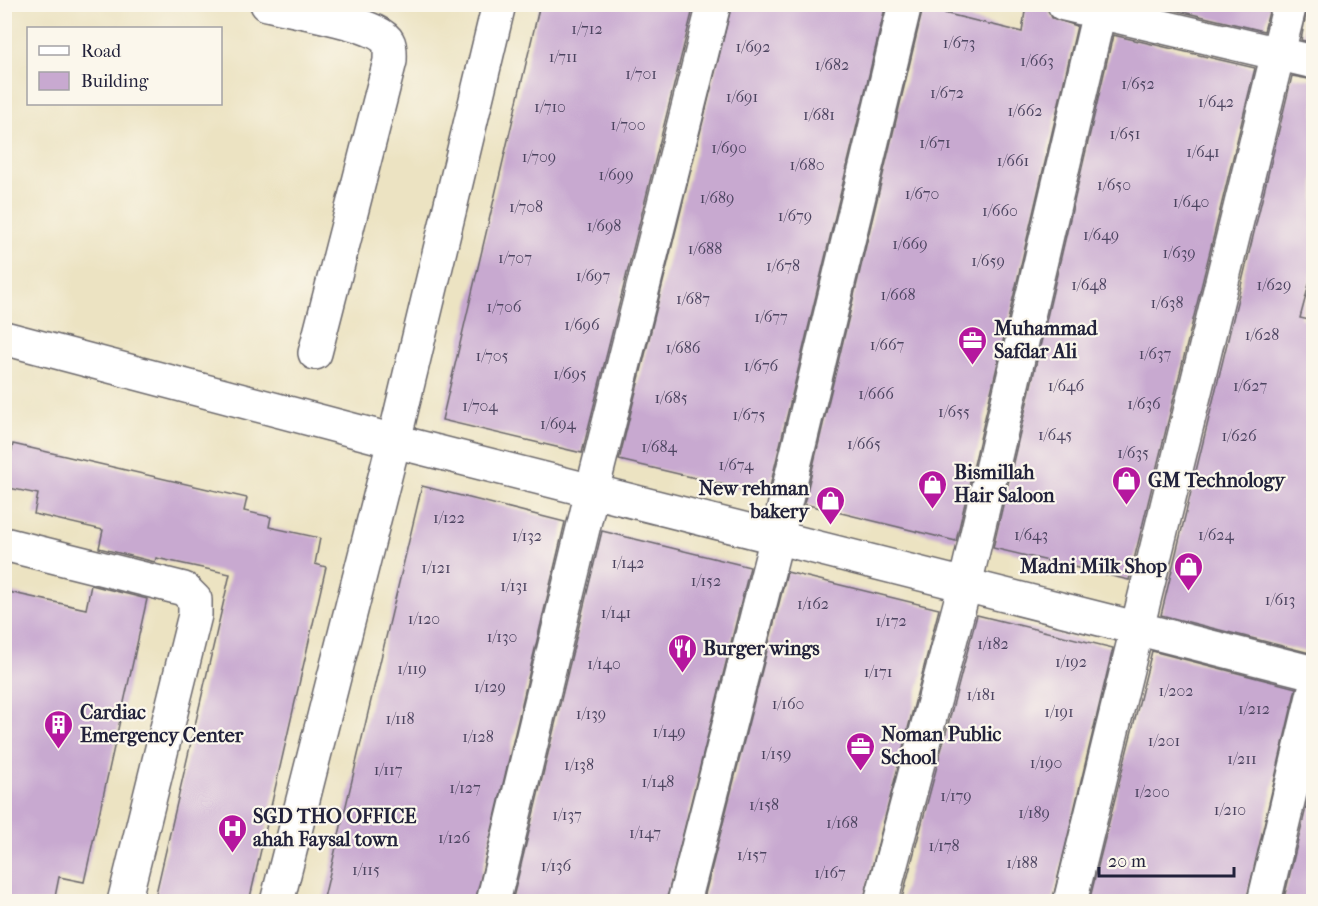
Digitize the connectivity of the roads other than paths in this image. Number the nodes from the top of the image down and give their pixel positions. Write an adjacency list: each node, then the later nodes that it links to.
1 (267, 4): 11 (street)
2 (499, 4): 12 (street)
3 (714, 4): 13 (street)
4 (905, 4): 14 (street)
5 (1064, 4): 7 (street)
6 (1290, 4): 8 (street)
7 (1100, 9): 8 (street); 16 (street)
8 (1277, 53): 9 (street); 17 (street)
9 (1314, 62)
10 (4, 338): 12 (street)
11 (315, 353)
12 (394, 441): 13 (street); 21 (street)
13 (592, 491): 14 (street); 22 (street)
14 (777, 537): 16 (street); 23 (street)
15 (4, 544): 20 (street)
16 (965, 585): 17 (street); 24 (street)
17 (1136, 628): 18 (street); 25 (street)
18 (1314, 673)
19 (1314, 692): 26 (street)
20 (124, 902)
21 (277, 902)
22 (493, 902)
23 (684, 902)
24 (881, 902)
25 (1070, 902)
26 (1264, 902)

